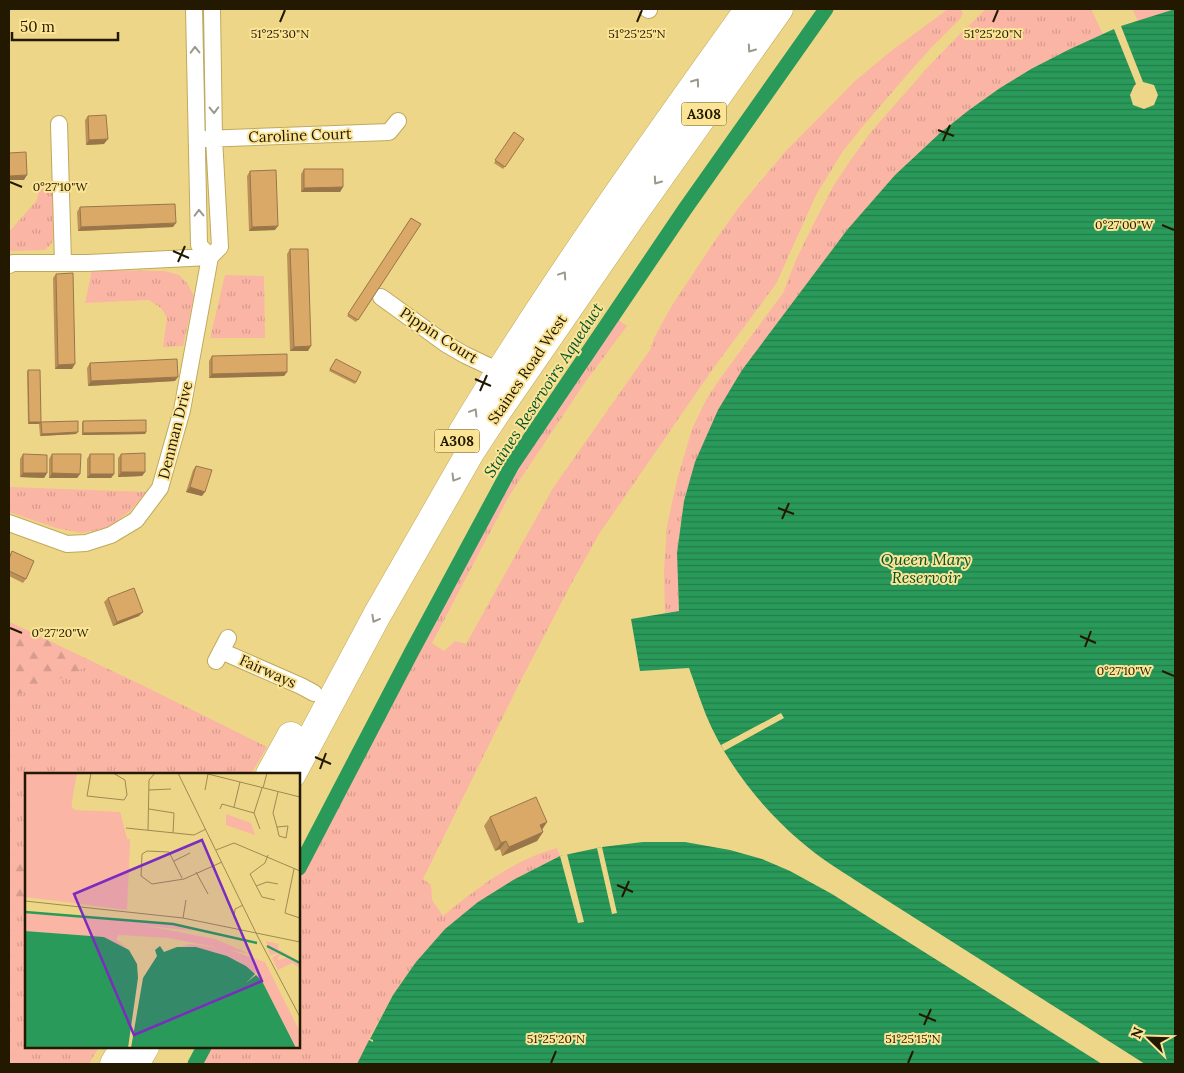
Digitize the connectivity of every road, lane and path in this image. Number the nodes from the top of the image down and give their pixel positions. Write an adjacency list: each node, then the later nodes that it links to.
1 (194, 9): 8 (street, one-way to 1)
2 (212, 9): 7 (street, Denman Drive, one-way to 7)
3 (749, 9): 13 (highway, Staines Road West / A308, one-way to 3)
4 (779, 9): 18 (highway, Staines Road West / A308, one-way to 18)
5 (398, 121): 7 (street, Caroline Court)
6 (59, 124): 10 (street)
7 (214, 138): 8 (street, Caroline Court); 9 (street, Denman Drive)
8 (197, 139): 9 (street, one-way to 8)
9 (210, 257): 10 (street); 14 (street, Denman Drive)
10 (63, 262): 11 (street)
11 (9, 265)
12 (381, 297): 13 (street, Pippin Court)
13 (499, 372): 16 (highway, Staines Road West / A308, one-way to 13)
14 (9, 523)
15 (222, 650): 16 (street, Fairways)
16 (314, 693): 17 (highway, Staines Road West / A308)
17 (271, 773)
18 (293, 773)
19 (123, 1048): 21 (highway)
20 (144, 1048): 22 (highway)
21 (114, 1064)
22 (135, 1064)

